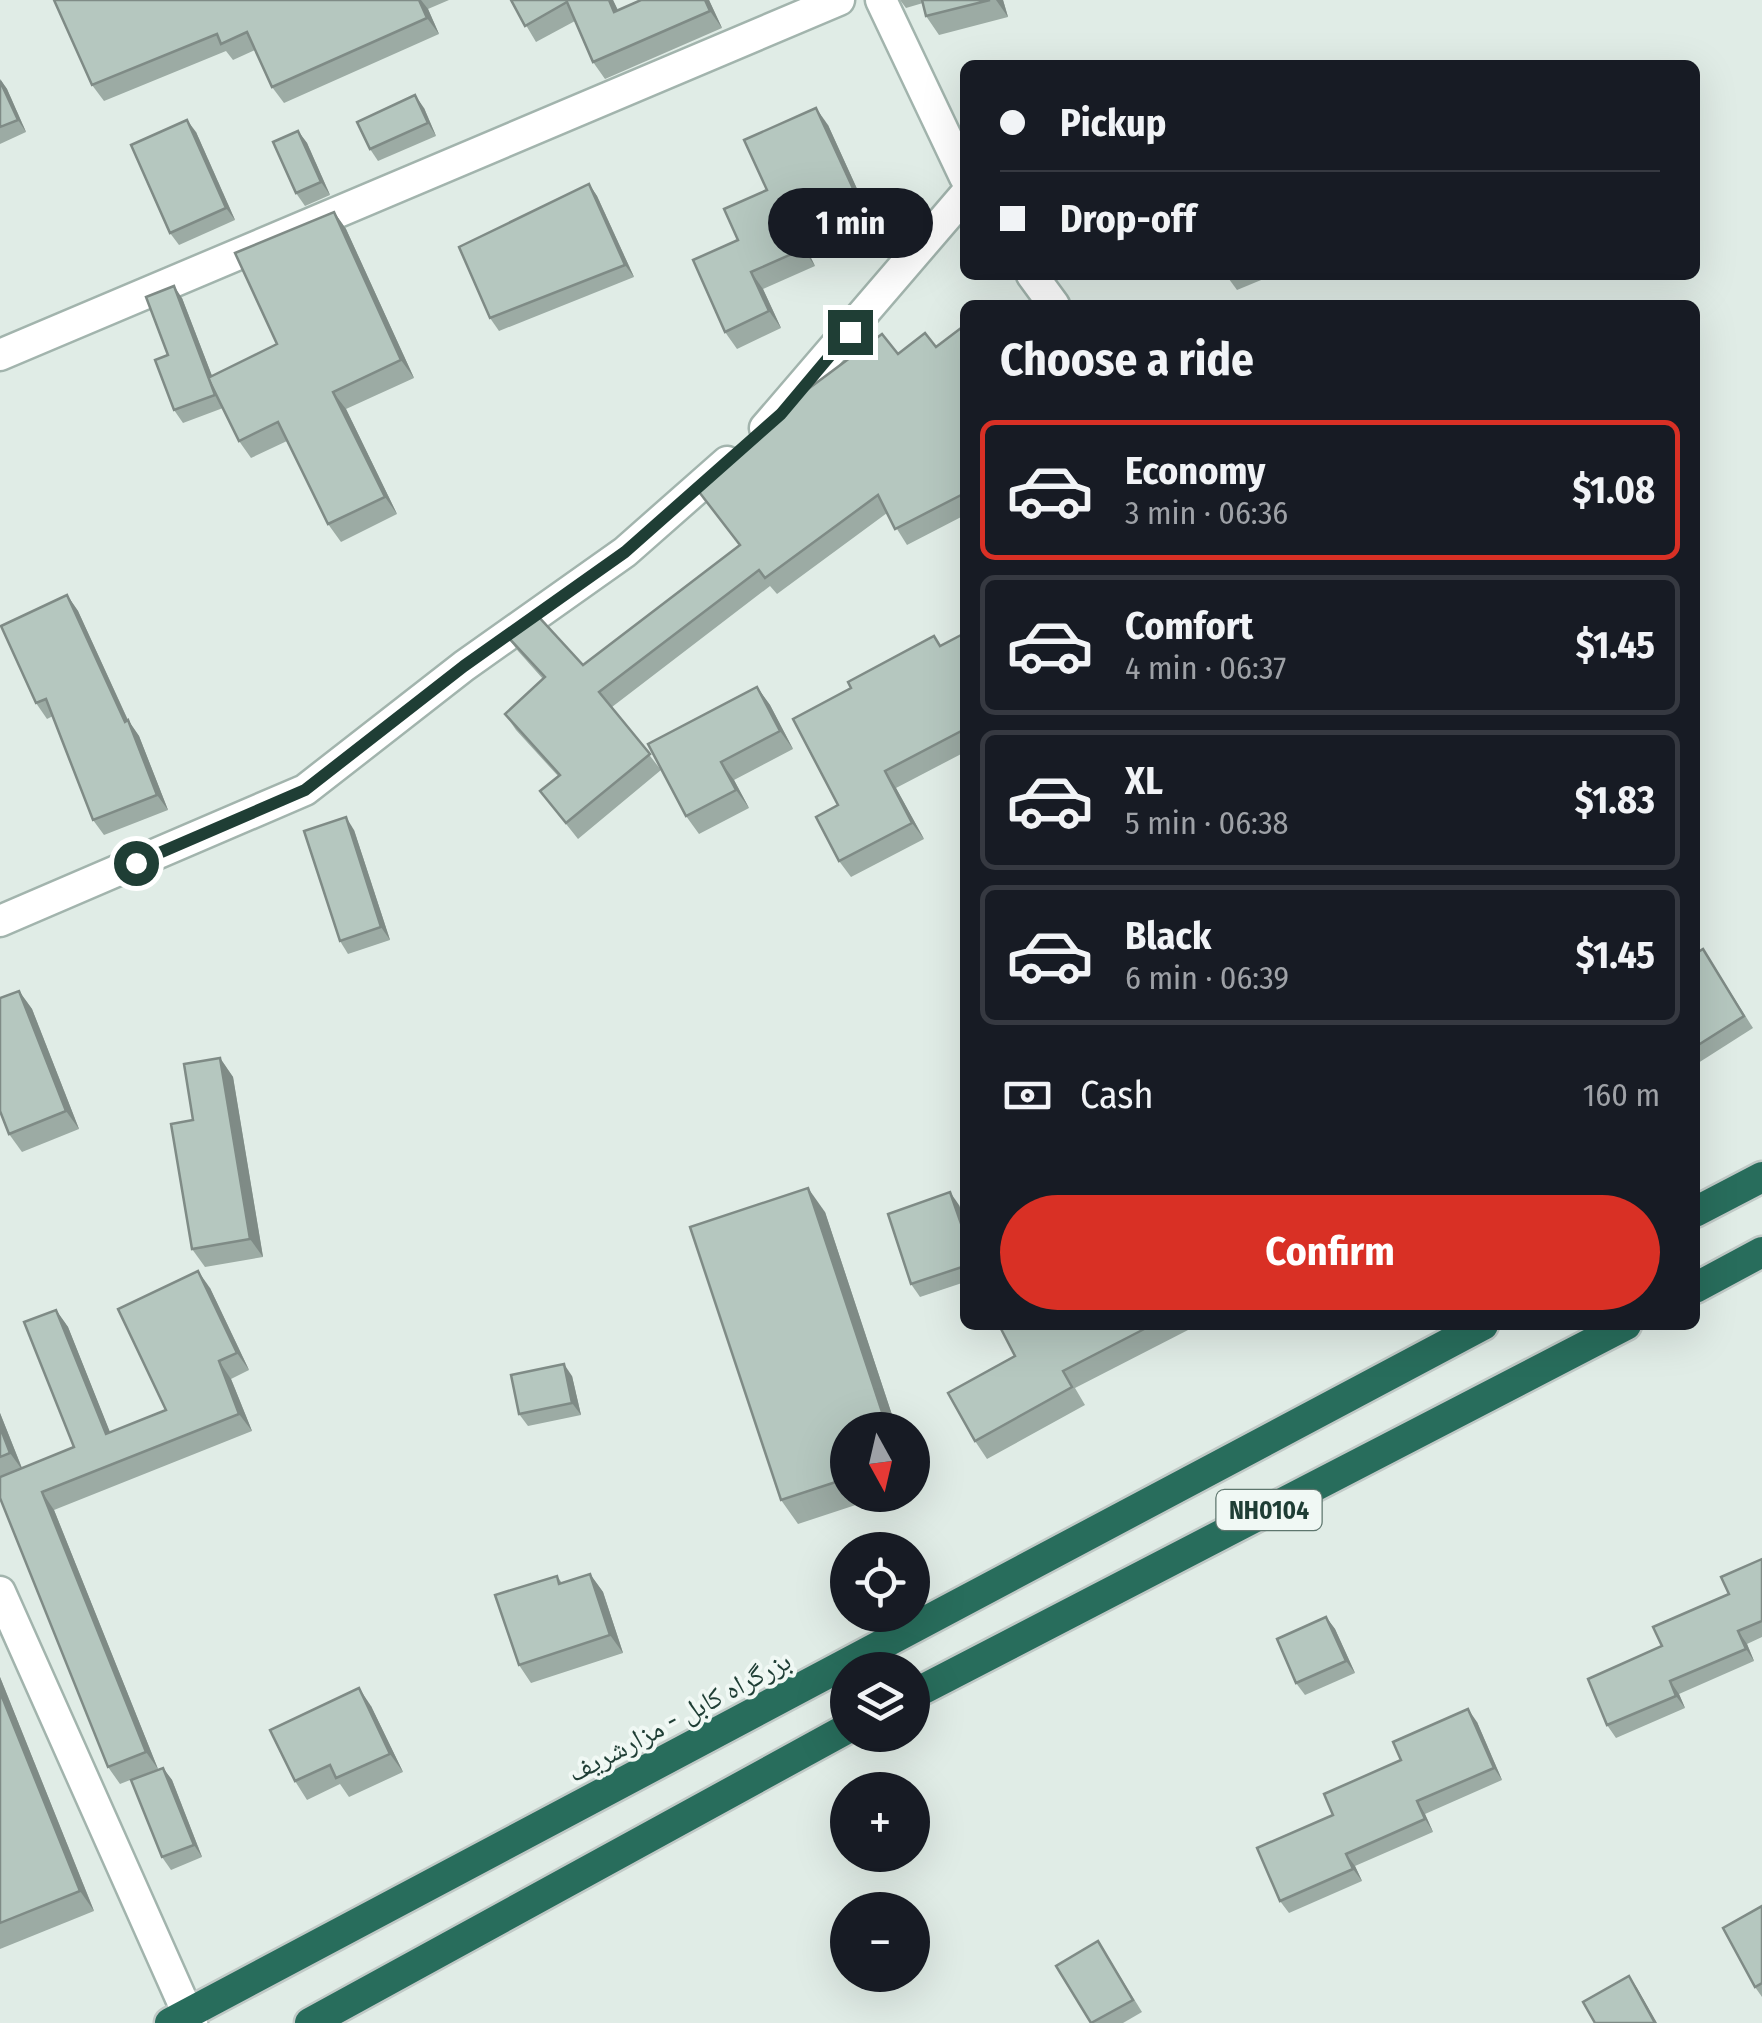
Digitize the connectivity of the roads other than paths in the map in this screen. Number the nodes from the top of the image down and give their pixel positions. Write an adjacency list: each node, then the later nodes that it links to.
1 (839, 0): 5 (street)
2 (881, 0): 3 (street)
3 (960, 166)
4 (960, 201): 6 (street)
5 (0, 355)
6 (0, 921)
7 (1762, 1177): 8 (highway)
8 (1700, 1209)
9 (1762, 1252): 10 (highway)
10 (1700, 1285)
11 (1474, 1330): 16 (highway, بزرگراه کابل - مزارشریف / NH0104)
12 (1614, 1330): 14 (highway, NH0104)
13 (0, 1592): 16 (street)
14 (930, 1685)
15 (830, 1738): 17 (highway)
16 (183, 2020)
17 (310, 2023)

